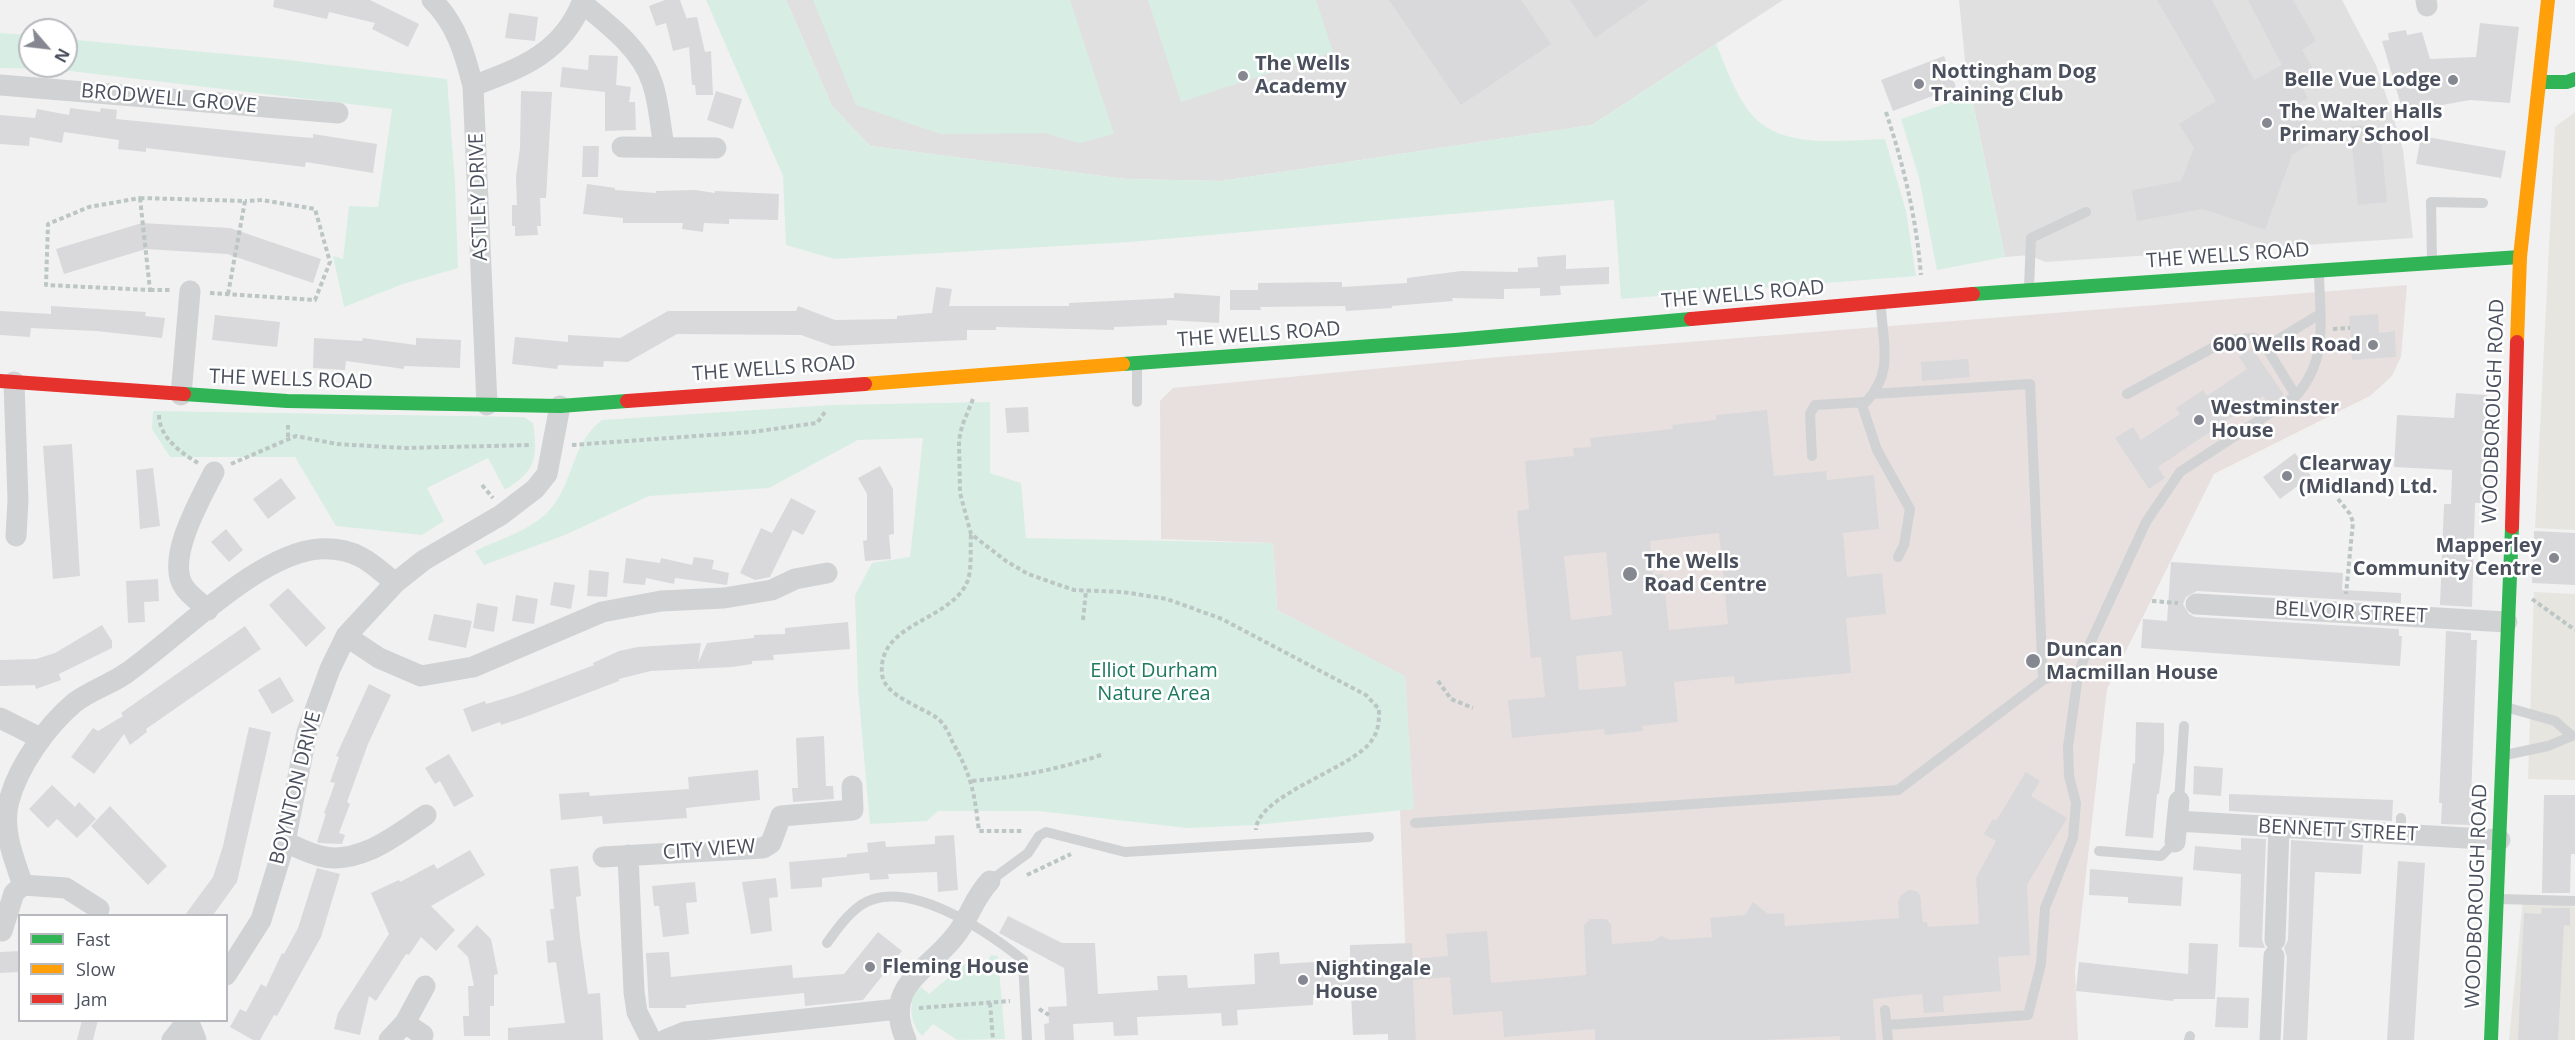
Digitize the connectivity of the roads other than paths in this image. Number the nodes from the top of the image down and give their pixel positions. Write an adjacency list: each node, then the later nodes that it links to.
1 (432, 0): 7 (street, ASTLEY DRIVE)
2 (2548, 0): 5 (street, WOODBOROUGH ROAD)
3 (582, 2): 7 (street); 9 (street)
4 (2575, 79): 5 (street)
5 (2540, 82): 14 (street, WOODBOROUGH ROAD)
6 (0, 86): 8 (street, BRODWELL GROVE)
7 (473, 86): 30 (street, ASTLEY DRIVE)
8 (339, 113)
9 (664, 146): 10 (street); 11 (street)
10 (622, 147)
11 (716, 148)
12 (2483, 202): 15 (lane)
13 (2086, 212): 18 (lane)
14 (2520, 257): 15 (street, THE WELLS ROAD); 41 (street, WOODBOROUGH ROAD)
15 (2432, 262): 16 (street, THE WELLS ROAD)
16 (2319, 269): 18 (street, THE WELLS ROAD); 20 (lane)
17 (190, 291): 26 (street)
18 (2029, 291): 19 (street, THE WELLS ROAD)
19 (1881, 302): 22 (street, THE WELLS ROAD); 24 (lane)
20 (2320, 314): 21 (lane); 27 (lane)
21 (2272, 347): 25 (lane); 27 (lane)
22 (1137, 363): 28 (lane); 31 (street, THE WELLS ROAD)
23 (7, 381): 26 (street, THE WELLS ROAD); 34 (street)
24 (1873, 394): 29 (lane); 44 (lane)
25 (2127, 394)
26 (181, 395): 30 (street, THE WELLS ROAD)
27 (2296, 396): 43 (lane)
28 (1137, 402)
29 (1861, 402): 32 (lane); 36 (lane)
30 (487, 405): 31 (street, THE WELLS ROAD)
31 (560, 406): 38 (street, BOYNTON DRIVE)
32 (1812, 456)
33 (214, 472): 40 (street)
34 (9, 501): 35 (street)
35 (16, 536)
36 (1898, 557)
37 (826, 573): 42 (street)
38 (395, 583): 40 (street); 42 (street, BOYNTON DRIVE)
39 (2196, 604): 41 (street, BELVOIR STREET)
40 (208, 610): 48 (street)
41 (2507, 622): 45 (street, WOODBOROUGH ROAD)
42 (346, 636): 57 (street, BOYNTON DRIVE)
43 (2078, 675): 44 (lane); 77 (lane)
44 (2043, 680): 53 (lane)
45 (2506, 707): 49 (street, WOODBOROUGH ROAD); 49 (lane)
46 (0, 718): 48 (street)
47 (2184, 726): 51 (lane)
48 (40, 738): 63 (street)
49 (2501, 756): 56 (street, WOODBOROUGH ROAD)
50 (852, 783): 60 (street, CITY VIEW)
51 (2178, 811): 54 (street, BENNETT STREET); 58 (street)
52 (426, 815): 57 (street)
53 (1415, 823)
54 (2279, 829): 56 (street, BENNETT STREET); 88 (street)
55 (1369, 837): 62 (lane)
56 (2500, 840): 64 (street, WOODBOROUGH ROAD)
57 (285, 842): 70 (street, BOYNTON DRIVE)
58 (2175, 842): 59 (lane)
59 (2099, 851)
60 (628, 855): 61 (street, CITY VIEW); 84 (street)
61 (603, 857)
62 (990, 881): 67 (street)
63 (23, 885): 66 (street); 68 (street)
64 (2498, 898): 65 (lane); 89 (street, WOODBOROUGH ROAD)
65 (2575, 901)
66 (99, 909)
67 (965, 922): 69 (lane); 72 (street); 86 (lane)
68 (2, 931)
69 (827, 943)
70 (228, 972)
71 (425, 986): 76 (street)
72 (898, 1009): 78 (street); 85 (street)
73 (1885, 1010): 77 (lane)
74 (186, 1022): 81 (street)
75 (189, 1022): 82 (street)
76 (405, 1023): 80 (street); 83 (street)
77 (1887, 1025): 87 (lane)
78 (775, 1031): 79 (street)
79 (678, 1032)
80 (423, 1035)
81 (172, 1040)
82 (196, 1040)
83 (389, 1040)
84 (651, 1040)
85 (906, 1040)
86 (1027, 1040)
87 (1888, 1040)
88 (2270, 1040)
89 (2491, 1040)

